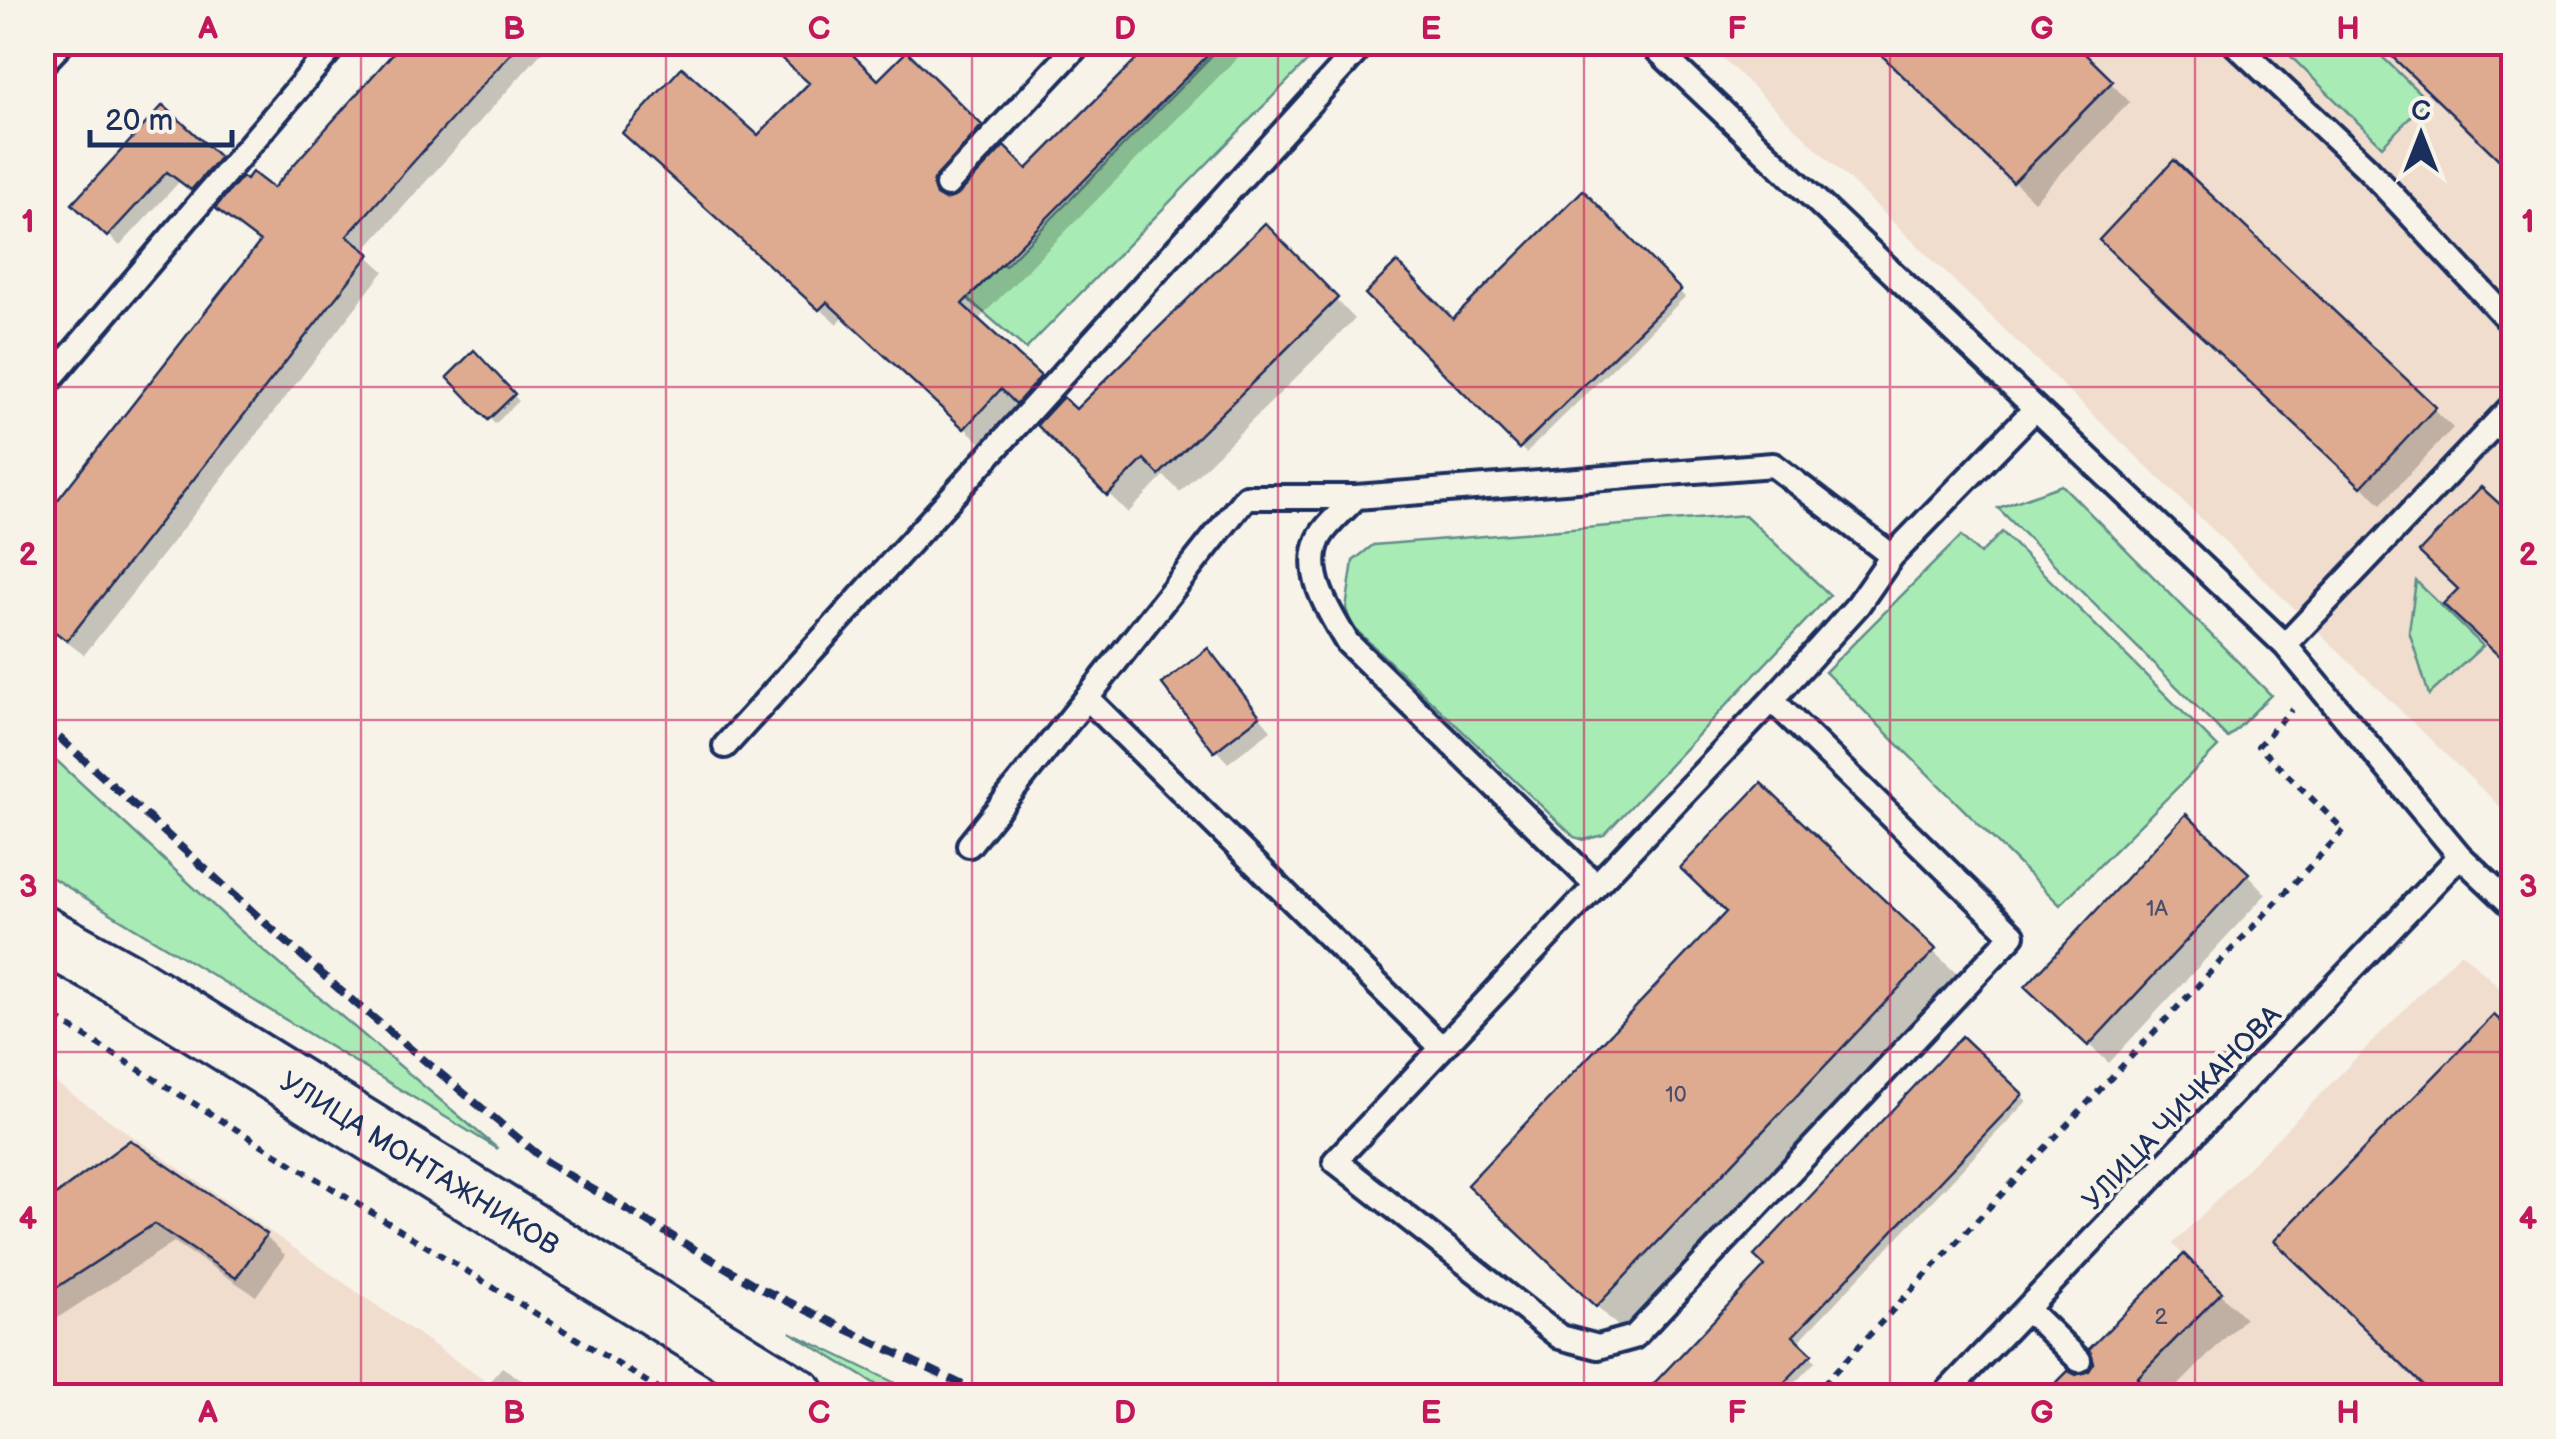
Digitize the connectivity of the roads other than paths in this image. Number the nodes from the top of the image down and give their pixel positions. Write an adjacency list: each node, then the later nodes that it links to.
1 (62, 42): 7 (lane)
2 (336, 42): 10 (lane)
3 (1081, 42): 8 (lane)
4 (1365, 42): 18 (lane)
5 (1650, 42): 12 (lane)
6 (2233, 42): 9 (lane)
7 (42, 64)
8 (947, 185)
9 (2514, 326)
10 (42, 389)
11 (2514, 404): 15 (lane)
12 (2035, 409): 14 (lane); 15 (lane)
13 (1356, 497): 14 (lane); 16 (lane); 21 (lane)
14 (1892, 556): 17 (lane)
15 (2285, 645): 20 (lane)
16 (1087, 698): 19 (lane); 24 (lane)
17 (1772, 700): 21 (lane); 24 (lane)
18 (725, 746)
19 (969, 846)
20 (2460, 856): 22 (lane); 25 (lane, УЛИЦА ЧИЧКАНОВА)
21 (1596, 886): 24 (lane)
22 (2514, 906)
23 (42, 934): 27 (main road, УЛИЦА МОНТАЖНИКОВ)
24 (1442, 1048)
25 (2028, 1310): 26 (lane); 28 (lane, УЛИЦА ЧИЧКАНОВА)
26 (2079, 1360)
27 (796, 1396)
28 (1943, 1396)

